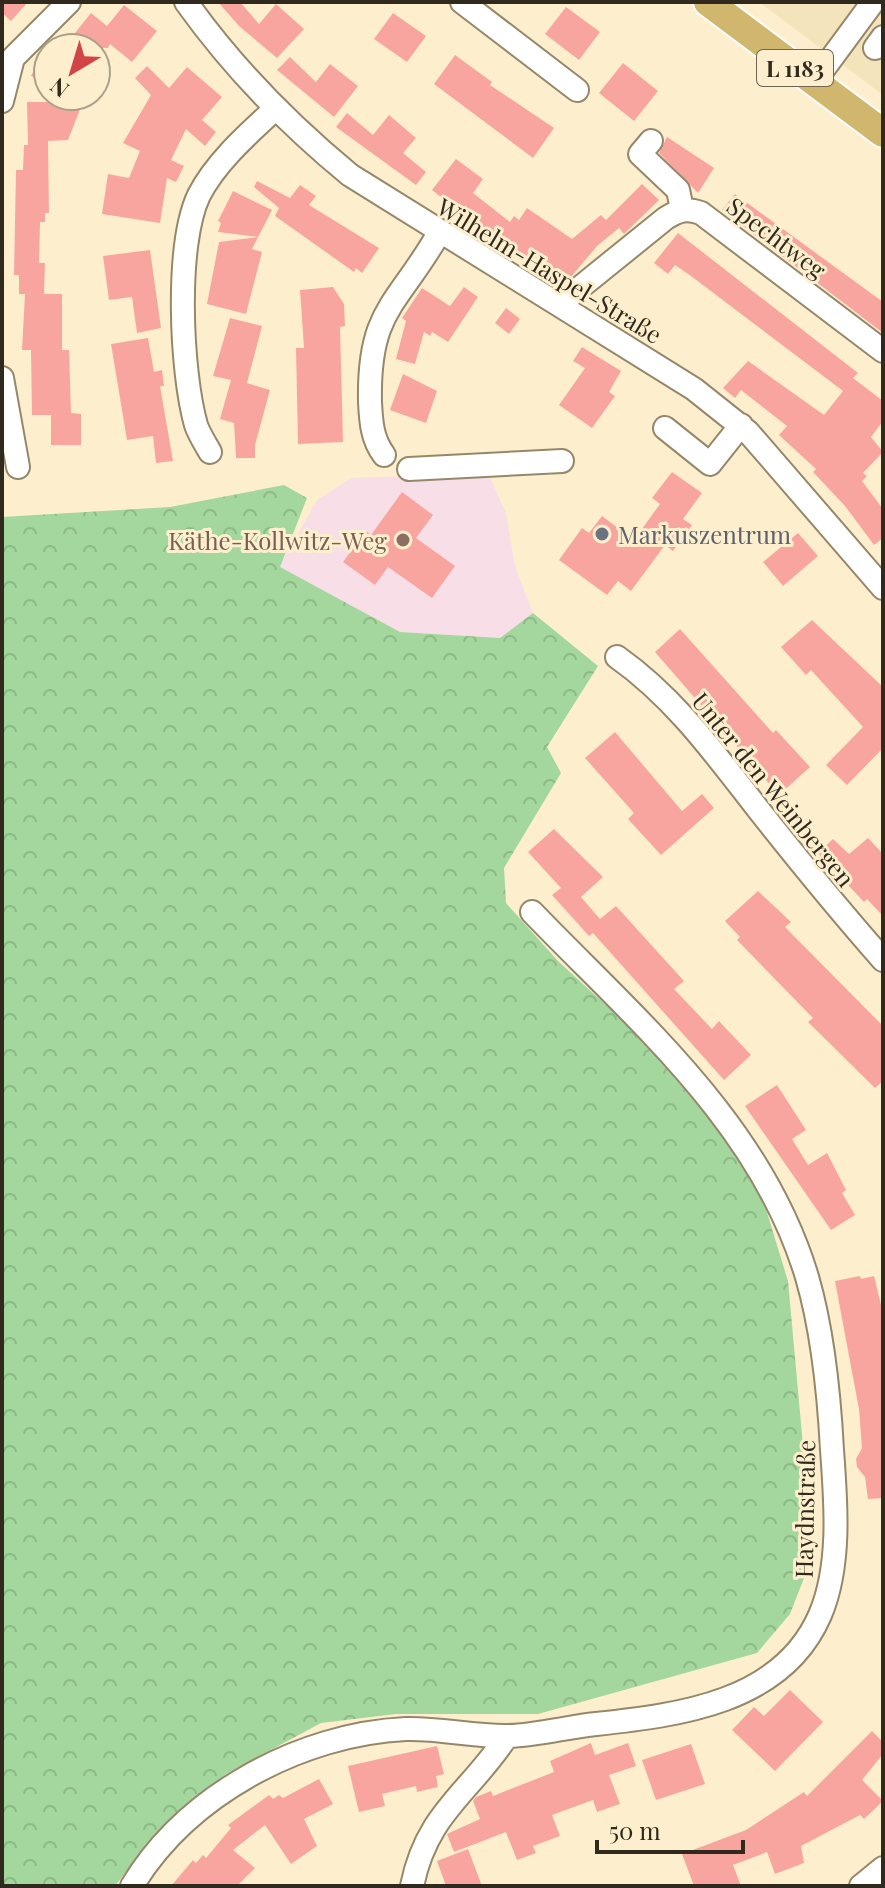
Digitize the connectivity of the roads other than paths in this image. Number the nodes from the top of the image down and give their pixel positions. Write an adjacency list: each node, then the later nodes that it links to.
1 (69, 2): 6 (street)
2 (186, 2): 10 (street, Wilhelm-Haspel-Straße)
3 (462, 2): 8 (street)
4 (708, 2): 7 (main road, L 1183)
5 (873, 2): 7 (street)
6 (8, 58): 9 (street)
7 (814, 82): 11 (main road, L 1183)
8 (577, 90)
9 (2, 101)
10 (275, 109): 14 (street, Wilhelm-Haspel-Straße); 20 (street)
11 (883, 133)
12 (651, 141): 13 (street)
13 (682, 209): 15 (street); 16 (street, Spechtweg)
14 (439, 233): 15 (street, Wilhelm-Haspel-Straße); 21 (street)
15 (562, 306): 18 (street, Wilhelm-Haspel-Straße)
16 (883, 351)
17 (2, 378): 23 (street)
18 (741, 425): 19 (street); 25 (street, Wilhelm-Haspel-Straße)
19 (665, 428)
20 (210, 452)
21 (384, 455)
22 (562, 461): 24 (street)
23 (18, 467)
24 (409, 469)
25 (883, 588)
26 (617, 657): 28 (street, Unter den Weinbergen)
27 (532, 912): 29 (street, Haydnstraße)
28 (883, 960)
29 (507, 1736): 31 (street, Haydnstraße); 32 (street)
30 (883, 1868): 33 (street)
31 (132, 1886)
32 (412, 1886)
33 (861, 1886)

